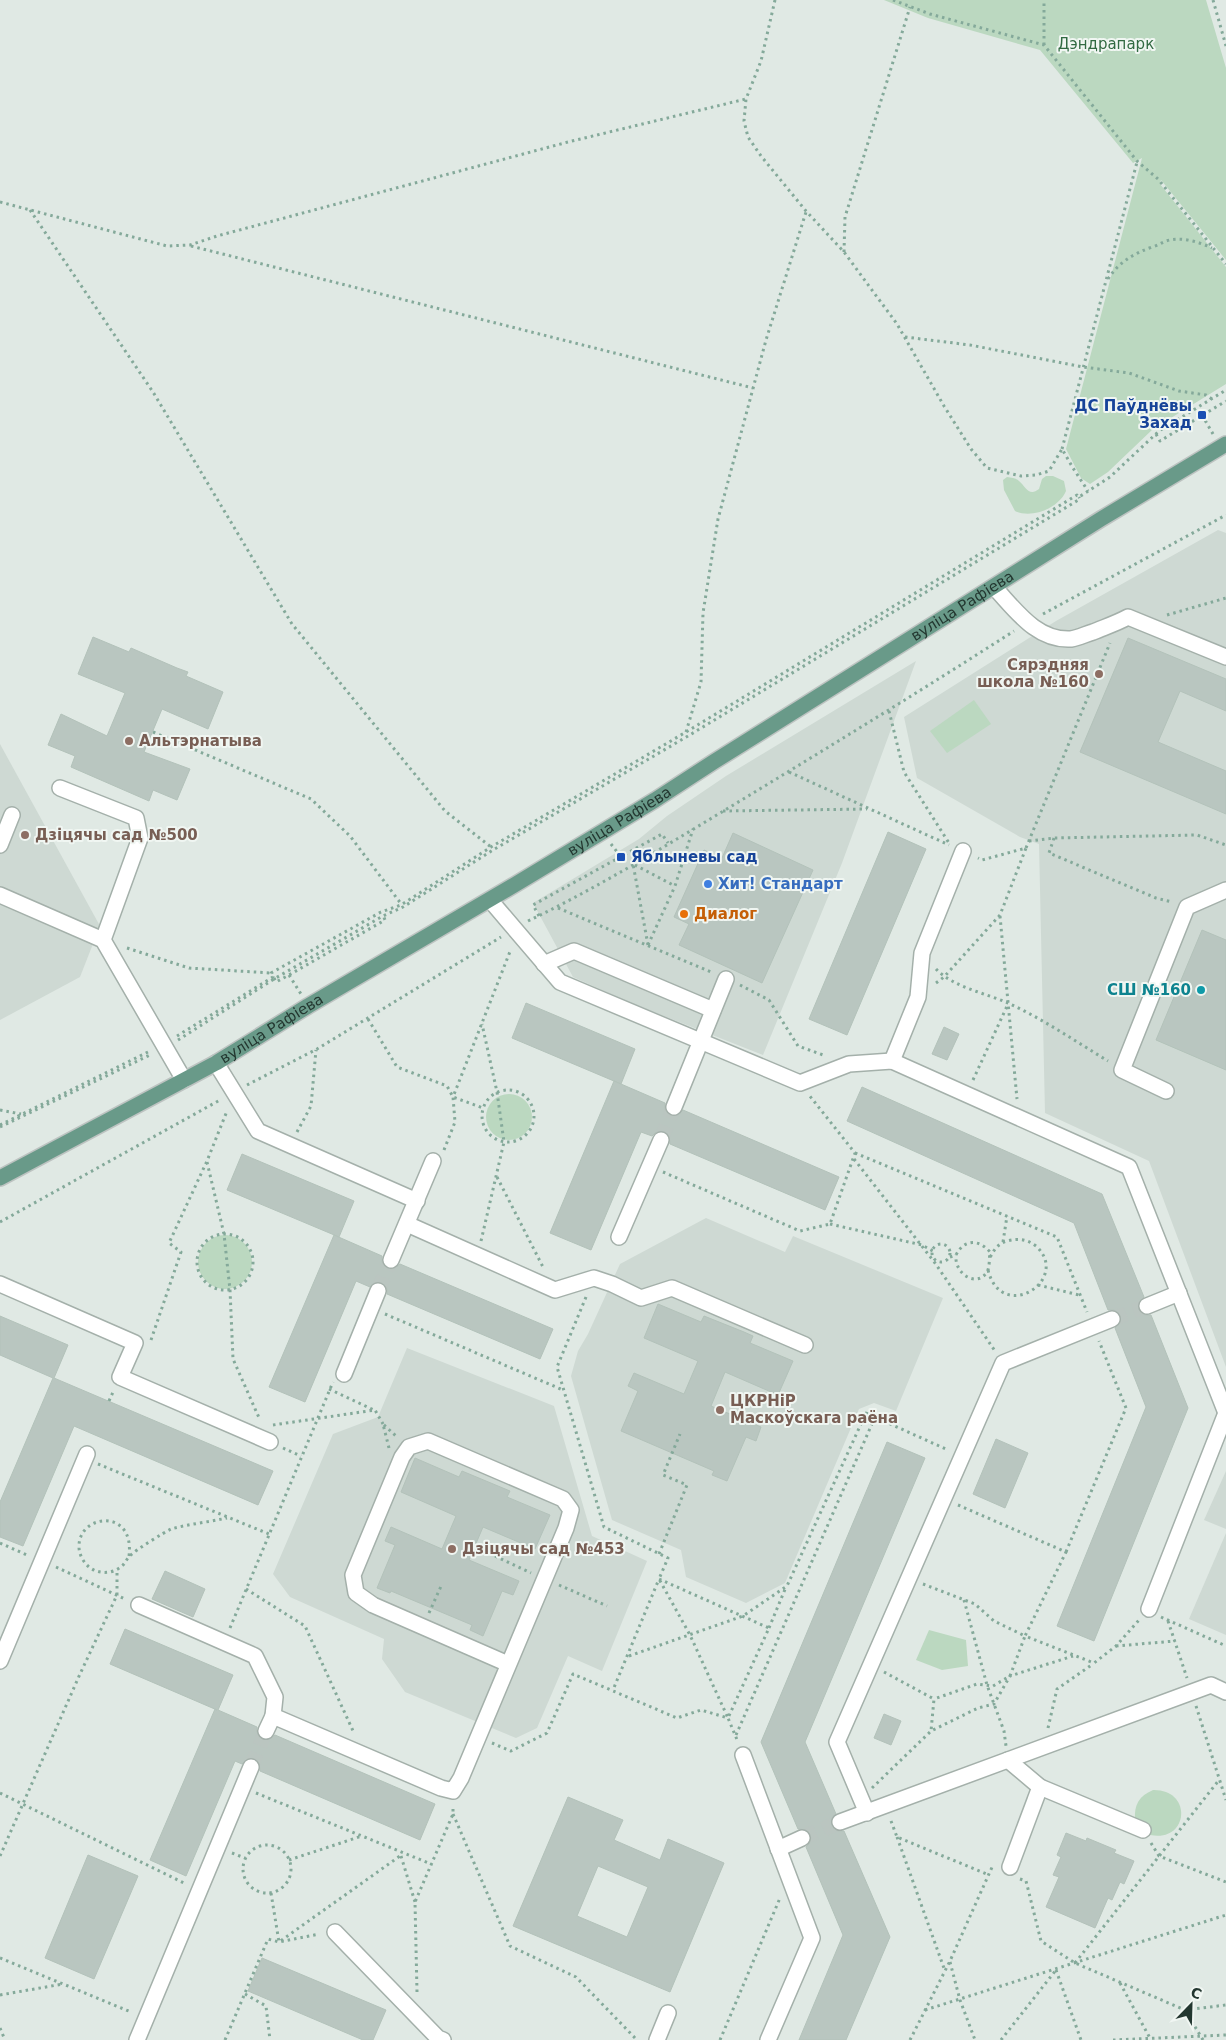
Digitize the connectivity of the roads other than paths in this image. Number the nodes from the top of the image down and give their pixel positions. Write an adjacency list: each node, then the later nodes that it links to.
1 (1226, 444): 2 (main road, вуліца Рафіева)
2 (994, 587): 3 (lane); 10 (main road, вуліца Рафіева)
3 (1226, 657)
4 (60, 788): 11 (lane)
5 (12, 815): 6 (lane)
6 (0, 845)
7 (957, 848): 16 (lane)
8 (1226, 890): 19 (lane)
9 (0, 895): 11 (lane)
10 (490, 900): 12 (lane); 17 (main road, вуліца Рафіева)
11 (103, 940): 18 (lane)
12 (544, 964): 14 (lane); 15 (lane)
13 (726, 979): 14 (lane)
14 (713, 1010): 15 (lane)
15 (700, 1042): 16 (lane); 20 (lane)
16 (892, 1061): 30 (lane)
17 (216, 1063): 18 (main road, вуліца Рафіева); 24 (lane)
18 (184, 1080): 23 (main road, вуліца Рафіева)
19 (1166, 1091)
20 (674, 1107)
21 (661, 1140): 26 (lane)
22 (437, 1159): 24 (lane)
23 (0, 1178)
24 (417, 1201): 25 (lane)
25 (407, 1224): 27 (lane); 33 (lane)
26 (618, 1237)
27 (391, 1260)
28 (0, 1284): 36 (lane)
29 (378, 1291): 34 (lane)
30 (1179, 1293): 31 (lane); 35 (lane)
31 (1147, 1306)
32 (1112, 1318): 49 (lane)
33 (804, 1345)
34 (344, 1374)
35 (1226, 1413): 39 (lane)
36 (270, 1442)
37 (86, 1457): 40 (lane)
38 (139, 1605): 43 (lane)
39 (1148, 1609)
40 (0, 1661)
41 (508, 1664): 41 (lane); 43 (lane)
42 (1226, 1692): 46 (lane)
43 (273, 1716): 44 (lane)
44 (266, 1731)
45 (743, 1755): 53 (lane)
46 (1008, 1760): 48 (lane); 49 (lane)
47 (251, 1767): 58 (lane)
48 (1040, 1787): 51 (lane); 54 (lane)
49 (864, 1806): 50 (lane)
50 (840, 1822)
51 (1143, 1830)
52 (802, 1838): 53 (lane)
53 (778, 1848): 60 (lane)
54 (1009, 1872)
55 (335, 1932): 57 (lane)
56 (668, 2013): 59 (lane)
57 (439, 2039)
58 (137, 2040)
59 (657, 2040)
60 (768, 2040)

